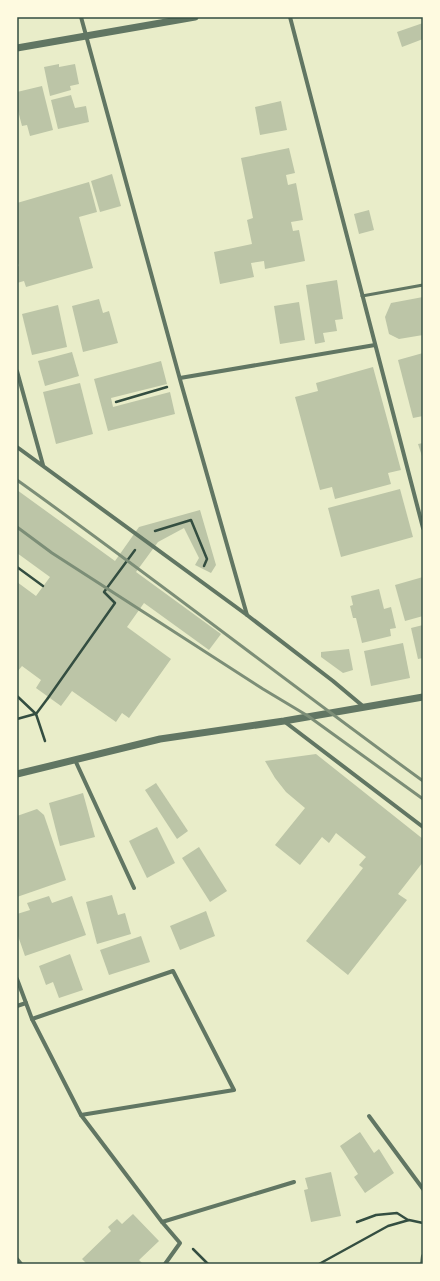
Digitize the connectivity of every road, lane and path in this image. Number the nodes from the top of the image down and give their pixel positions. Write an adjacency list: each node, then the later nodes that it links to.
1 (81, 17): 4 (street)
2 (195, 17): 4 (street)
3 (290, 17): 7 (street)
4 (86, 35): 5 (street); 10 (street)
5 (17, 48)
6 (423, 285): 7 (lane)
7 (362, 296): 8 (street)
8 (374, 345): 10 (street); 15 (street)
9 (17, 371): 14 (street)
10 (180, 378): 11 (street)
11 (182, 383): 12 (path); 23 (street)
12 (116, 402)
13 (17, 447): 14 (street)
14 (43, 465): 23 (street)
15 (423, 528)
16 (155, 531): 19 (path)
17 (139, 545): 21 (path)
18 (17, 567): 22 (path)
19 (203, 569)
20 (113, 570): 21 (path)
21 (118, 574): 27 (path)
22 (43, 586)
23 (247, 615): 26 (street)
24 (17, 696): 27 (path)
25 (423, 697): 26 (street)
26 (365, 708): 29 (street)
27 (36, 714): 28 (path); 30 (path)
28 (17, 719)
29 (284, 721): 31 (street); 33 (street)
30 (45, 741)
31 (75, 760): 32 (street); 34 (street)
32 (17, 774)
33 (423, 827)
34 (134, 888)
35 (17, 979): 36 (street)
36 (26, 1003): 37 (street); 38 (street)
37 (17, 1006)
38 (32, 1019): 39 (street); 39 (street)
39 (81, 1115): 44 (street)
40 (369, 1116): 42 (street)
41 (294, 1182): 44 (street)
42 (423, 1189)
43 (409, 1220): 45 (path); 46 (path); 53 (path)
44 (162, 1222): 47 (street)
45 (357, 1222)
46 (423, 1223)
47 (180, 1243): 51 (street); 52 (path)
48 (423, 1256): 54 (street)
49 (17, 1259): 50 (street)
50 (21, 1264)
51 (165, 1264)
52 (208, 1264)
53 (319, 1264)
54 (422, 1264)

